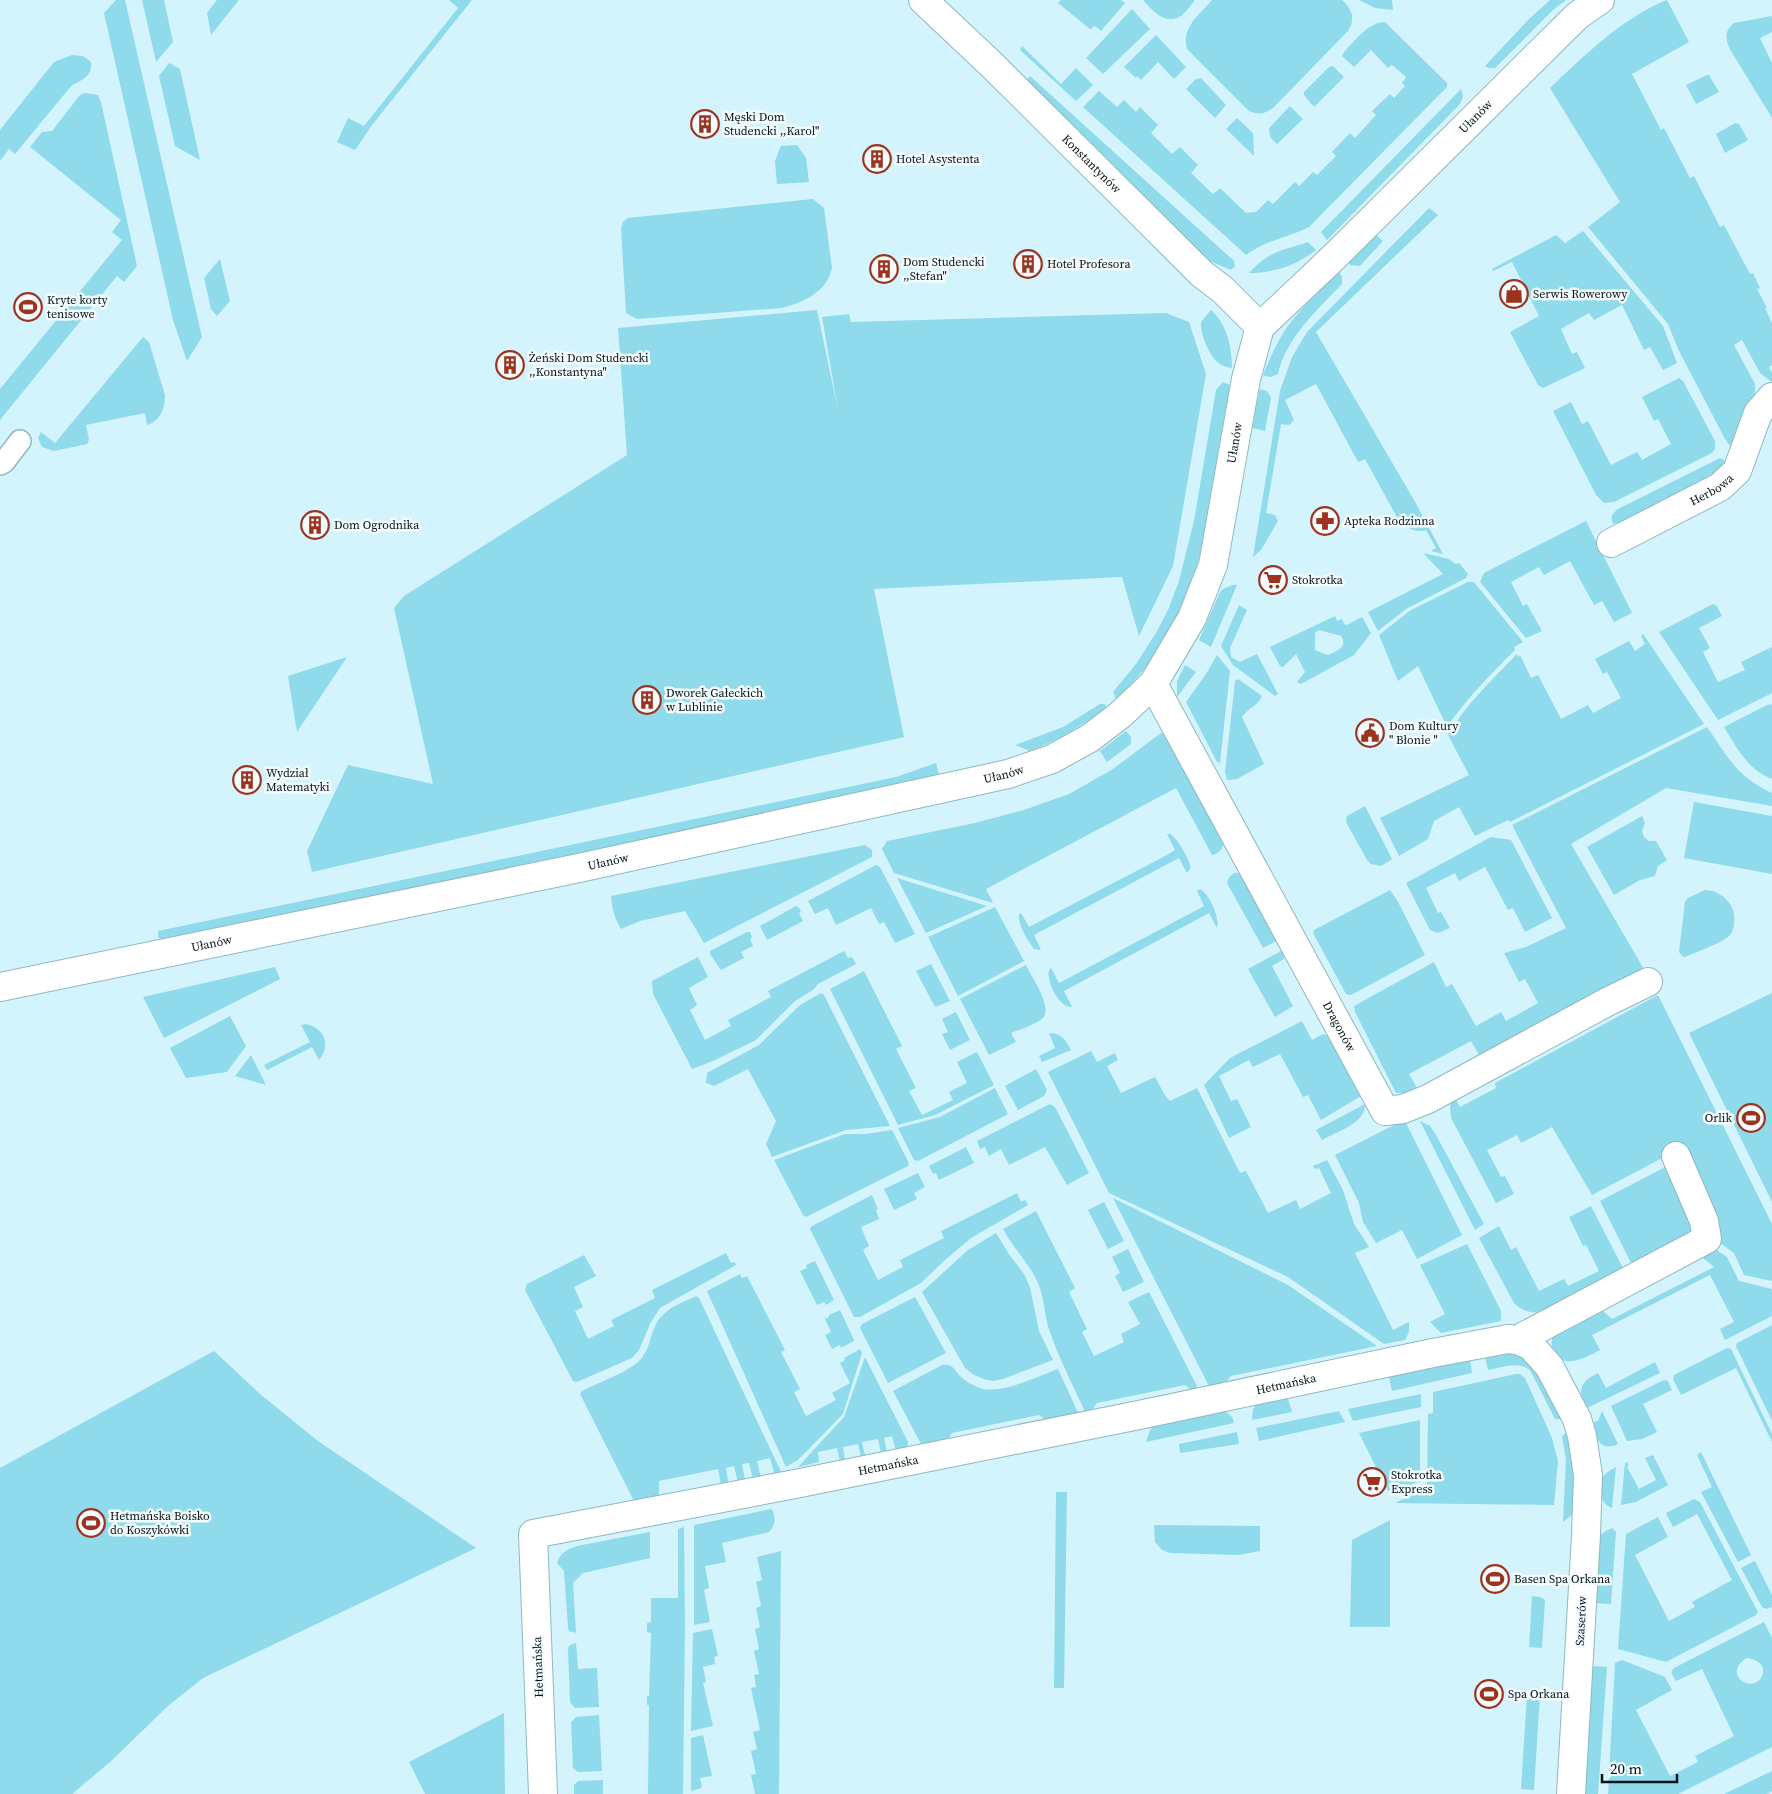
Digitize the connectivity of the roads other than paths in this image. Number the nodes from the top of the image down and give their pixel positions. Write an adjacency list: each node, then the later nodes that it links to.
1 (923, 0): 3 (street, Konstantynów)
2 (1600, 0): 3 (street, Ułanów)
3 (1260, 327): 8 (street, Ułanów)
4 (1772, 397): 7 (street, Herbowa)
5 (20, 441): 6 (street)
6 (0, 464)
7 (1611, 543)
8 (1153, 684): 9 (street, Dragonów); 10 (street, Ułanów)
9 (1648, 982)
10 (0, 987)
11 (1676, 1156): 12 (street)
12 (1508, 1340): 13 (street, Hetmańska); 14 (street, Szaserów)
13 (543, 1794)
14 (1571, 1794)

